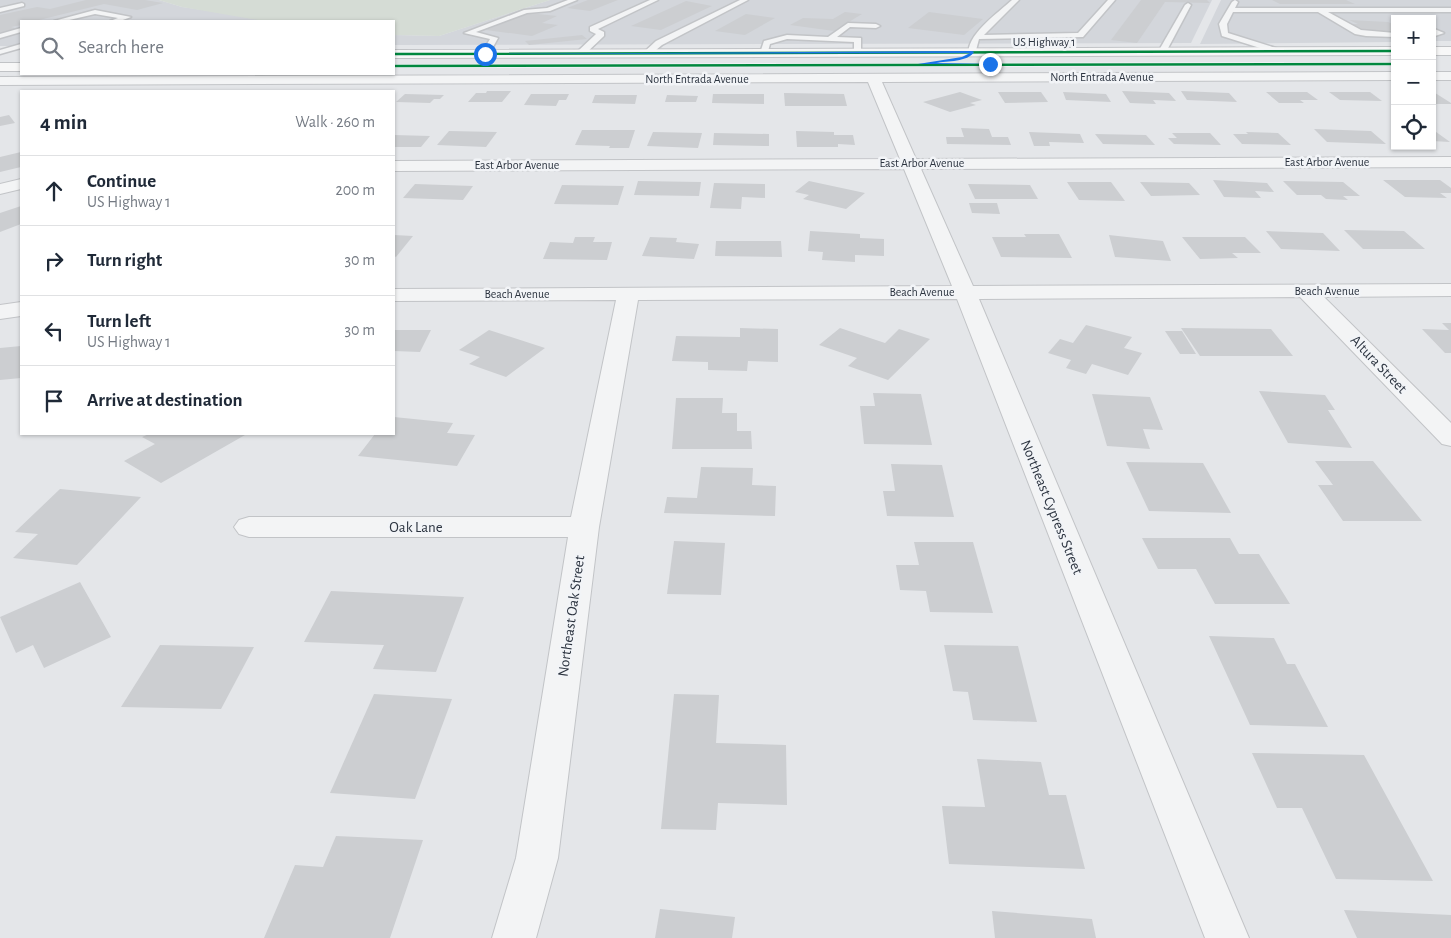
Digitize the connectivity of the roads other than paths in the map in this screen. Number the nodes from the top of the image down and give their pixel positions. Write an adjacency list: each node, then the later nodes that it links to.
1 (574, 0): 41 (lane)
2 (655, 0): 36 (lane)
3 (745, 0): 37 (lane)
4 (1016, 0): 25 (lane)
5 (1112, 0): 25 (lane)
6 (1236, 0): 12 (lane)
7 (1378, 3): 14 (lane)
8 (1409, 3): 15 (lane)
9 (22, 5): 11 (lane)
10 (1188, 5): 35 (lane)
11 (0, 10)
12 (1231, 10): 13 (lane); 28 (lane)
13 (1319, 10): 14 (lane); 23 (lane)
14 (1391, 10): 15 (lane); 17 (lane)
15 (1423, 10): 16 (lane); 20 (lane)
16 (1451, 10)
17 (1401, 15)
18 (61, 20): 19 (lane)
19 (117, 20)
20 (1444, 20)
21 (876, 26): 26 (lane)
22 (20, 30): 24 (lane)
23 (1391, 35)
24 (0, 36)
25 (977, 37): 33 (lane)
26 (829, 39): 32 (lane); 38 (lane)
27 (20, 46): 39 (lane)
28 (1276, 51): 29 (main road, US Highway 1); 35 (main road, US Highway 1)
29 (1391, 51)
30 (1436, 51): 31 (main road)
31 (1451, 51)
32 (858, 52): 33 (main road, US Highway 1); 38 (main road, US Highway 1)
33 (972, 52): 34 (main road, US Highway 1); 43 (main road)
34 (1051, 52): 35 (main road, US Highway 1); 44 (main road)
35 (1162, 52)
36 (581, 53): 37 (main road, US Highway 1); 41 (main road, US Highway 1)
37 (647, 53): 38 (main road, US Highway 1)
38 (764, 53)
39 (0, 54): 42 (main road)
40 (395, 54): 41 (main road, US Highway 1)
41 (485, 54)
42 (20, 63): 49 (main road); 50 (street)
43 (920, 64): 44 (main road, US Highway 1); 48 (main road, US Highway 1)
44 (990, 64): 45 (main road, US Highway 1)
45 (1391, 64)
46 (1436, 64): 47 (main road)
47 (1451, 64)
48 (395, 66)
49 (0, 67)
50 (0, 72)
51 (1391, 76): 54 (street, North Entrada Avenue)
52 (1436, 76): 53 (street)
53 (1451, 76)
54 (874, 78): 55 (street, North Entrada Avenue); 57 (street, Northeast Cypress Street)
55 (0, 81)
56 (1451, 162): 57 (street, East Arbor Avenue)
57 (910, 164): 58 (street, East Arbor Avenue); 63 (street, Northeast Cypress Street)
58 (395, 166)
59 (20, 184): 60 (street)
60 (0, 190)
61 (1306, 290): 62 (street, Beach Avenue); 63 (street, Beach Avenue); 68 (street, Altura Street)
62 (1451, 290)
63 (965, 292): 64 (street, Beach Avenue); 72 (street, Northeast Cypress Street)
64 (628, 294): 65 (street, Beach Avenue); 69 (street, Northeast Oak Street)
65 (395, 295)
66 (20, 309): 67 (street)
67 (0, 312)
68 (1451, 438)
69 (584, 526): 70 (street, Oak Lane); 71 (street, Northeast Oak Street)
70 (248, 527)
71 (514, 938)
72 (1227, 938)

